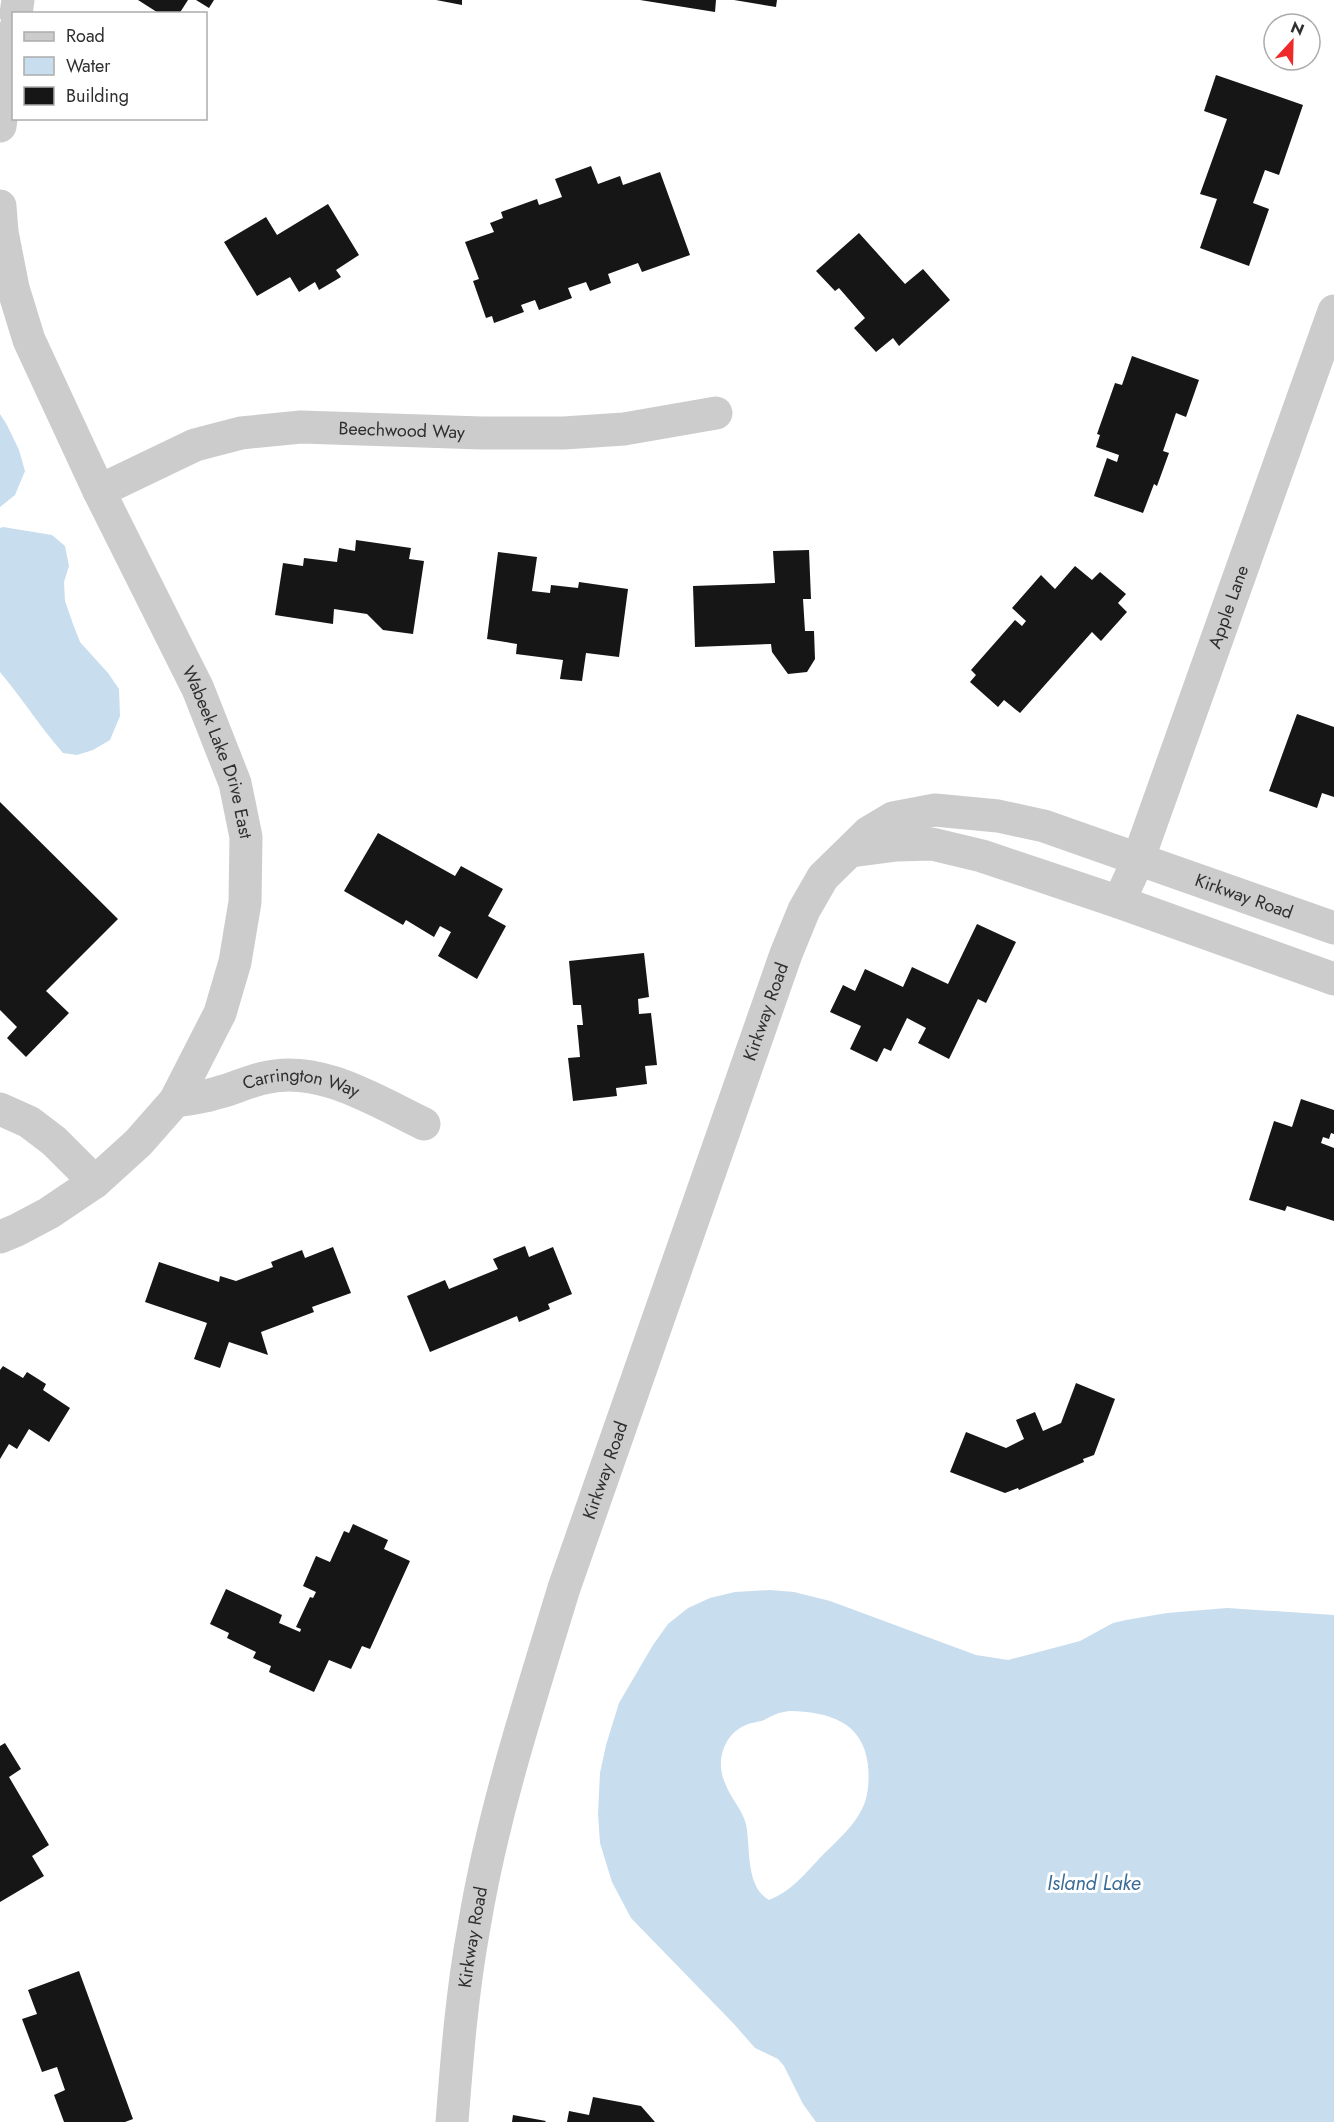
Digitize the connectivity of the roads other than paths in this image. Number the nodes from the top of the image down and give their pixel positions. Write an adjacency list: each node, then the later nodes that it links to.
1 (12, 45): 2 (street)
2 (0, 126)
3 (0, 206): 6 (street, Wabeek Lake Drive East)
4 (1334, 311): 8 (street, Apple Lane)
5 (716, 413): 6 (street, Beechwood Way)
6 (99, 491): 12 (street, Wabeek Lake Drive East)
7 (850, 851): 8 (street, Kirkway Road); 9 (street); 17 (street, Kirkway Road)
8 (1138, 860): 9 (street, Apple Lane); 10 (street, Kirkway Road)
9 (1119, 902): 11 (street)
10 (1334, 928)
11 (1334, 979)
12 (175, 1101): 14 (street, Carrington Way); 15 (street, Wabeek Lake Drive East)
13 (0, 1108): 15 (street)
14 (424, 1124)
15 (95, 1182): 16 (street, Wabeek Lake Drive East)
16 (0, 1237)
17 (452, 2122)

